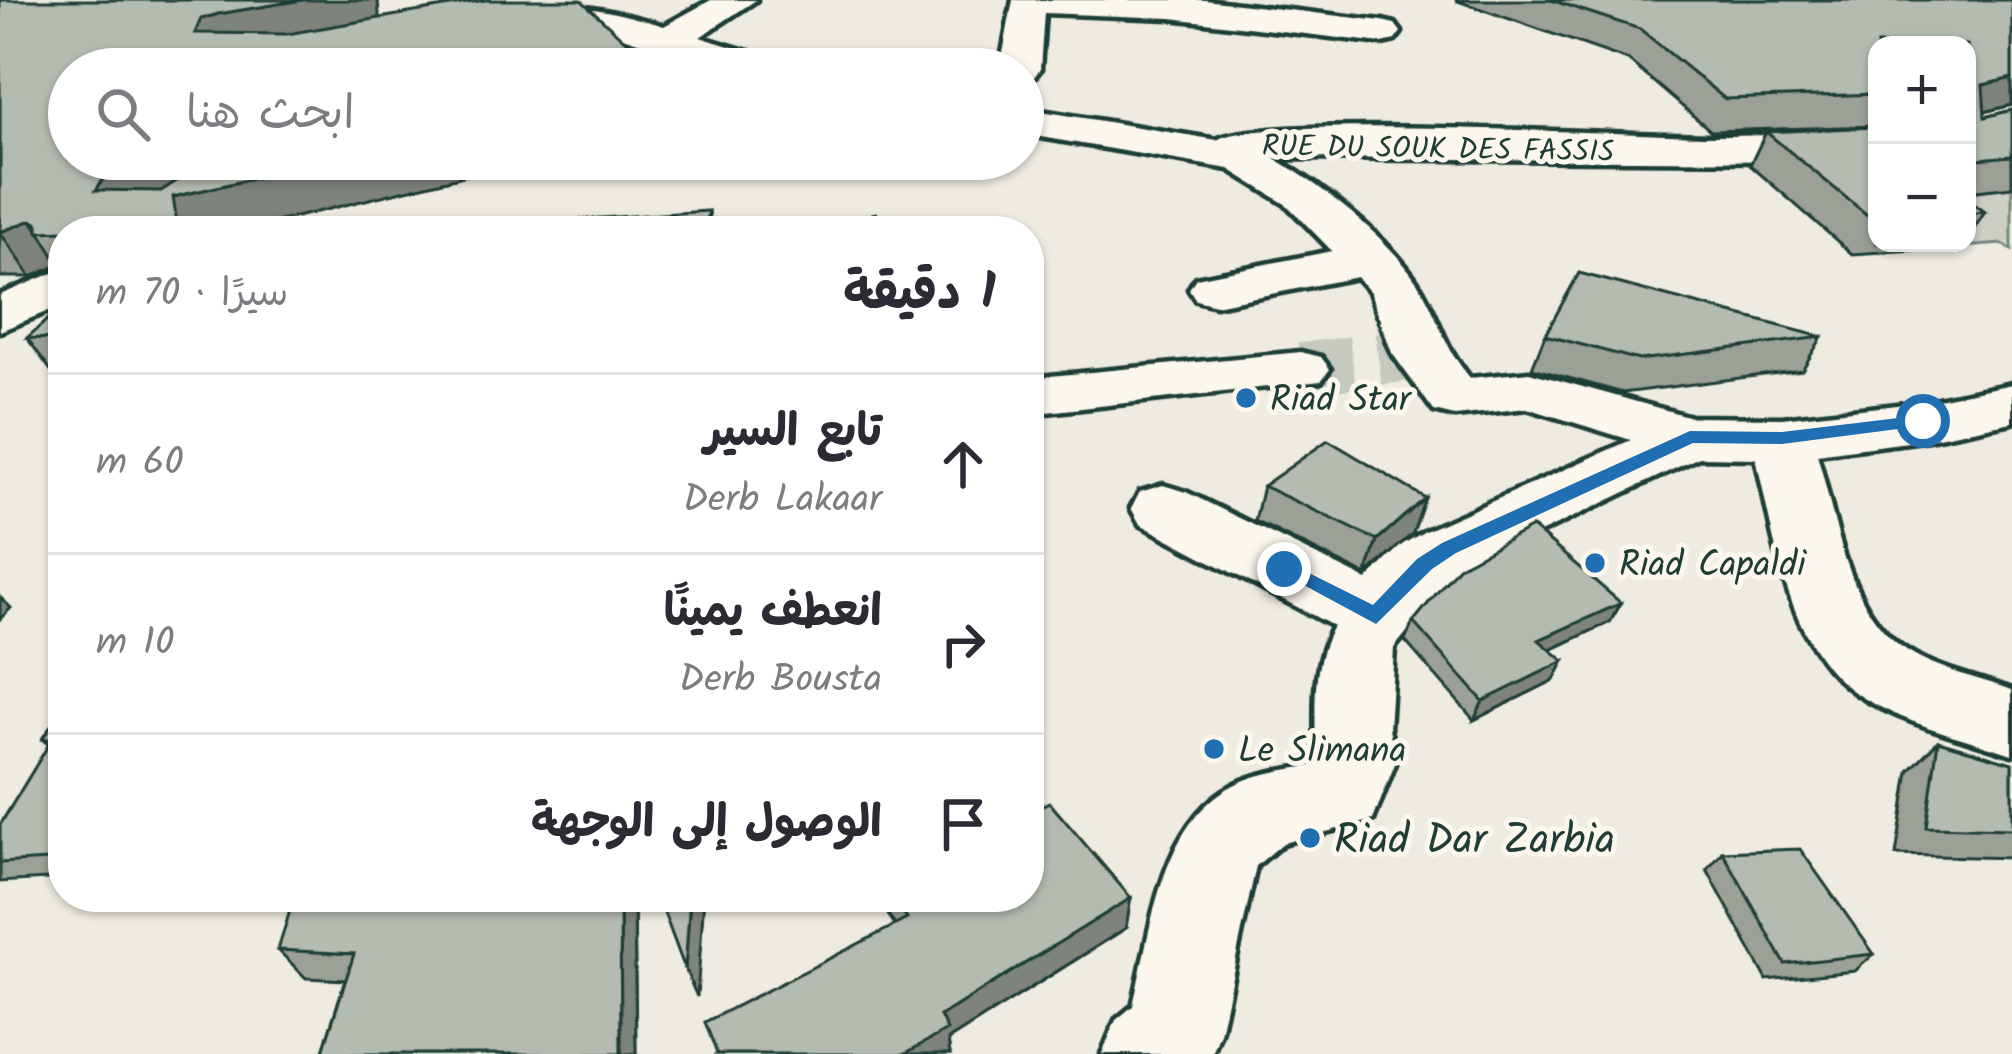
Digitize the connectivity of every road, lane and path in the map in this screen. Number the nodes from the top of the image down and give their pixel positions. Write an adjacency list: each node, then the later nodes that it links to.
1 (738, 0): 4 (street)
2 (467, 28): 4 (street)
3 (1382, 32): 6 (street)
4 (667, 40): 5 (street)
5 (694, 48)
6 (1022, 48)
7 (1044, 126): 9 (street, RUE DU SOUK DES FASSIS)
8 (1868, 143): 9 (street, RUE DU SOUK DES FASSIS)
9 (1242, 158): 12 (street)
10 (874, 212): 11 (path)
11 (875, 216)
12 (1369, 259): 13 (street); 17 (street)
13 (1215, 289)
14 (1301, 369): 15 (street)
15 (1044, 395)
16 (2012, 403): 18 (street)
17 (1690, 437): 18 (street); 20 (street)
18 (1782, 438): 21 (street)
19 (1162, 508): 20 (street)
20 (1376, 616): 22 (street)
21 (2012, 722)
22 (1150, 1054)

